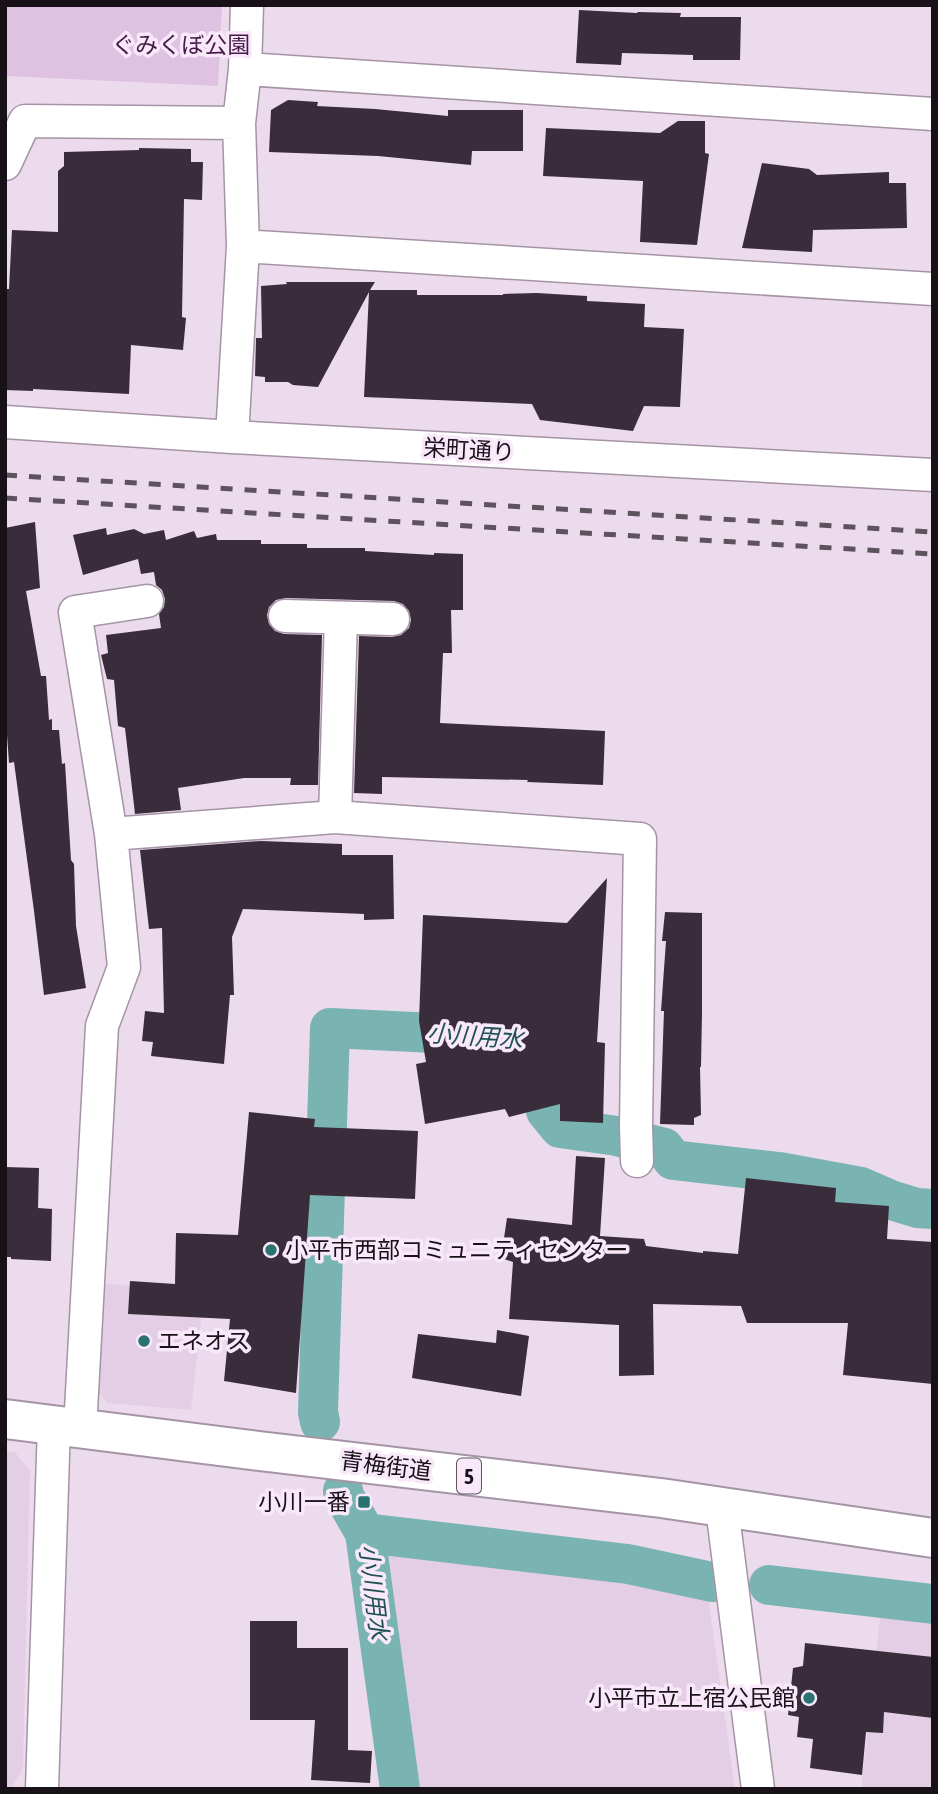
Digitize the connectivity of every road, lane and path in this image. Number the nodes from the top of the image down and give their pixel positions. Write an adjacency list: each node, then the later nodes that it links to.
1 (247, 5): 2 (street)
2 (245, 69): 3 (street); 4 (street)
3 (933, 114)
4 (239, 123): 5 (street); 6 (street)
5 (5, 164)
6 (243, 246): 7 (street); 9 (street)
7 (933, 289)
8 (5, 422): 9 (street, 栄町通り)
9 (232, 437): 10 (street, 栄町通り)
10 (933, 475)
11 (147, 601): 16 (street)
12 (285, 616): 13 (street)
13 (341, 618): 14 (street); 15 (street)
14 (393, 619)
15 (335, 817): 16 (street); 17 (street)
16 (111, 834): 19 (street)
17 (637, 1161)
18 (5, 1419): 19 (main road, 青梅街道 / 5)
19 (67, 1427): 20 (main road, 青梅街道 / 5); 22 (street)
20 (722, 1508): 21 (main road, 青梅街道 / 5); 23 (street)
21 (933, 1538)
22 (43, 1789)
23 (758, 1789)

